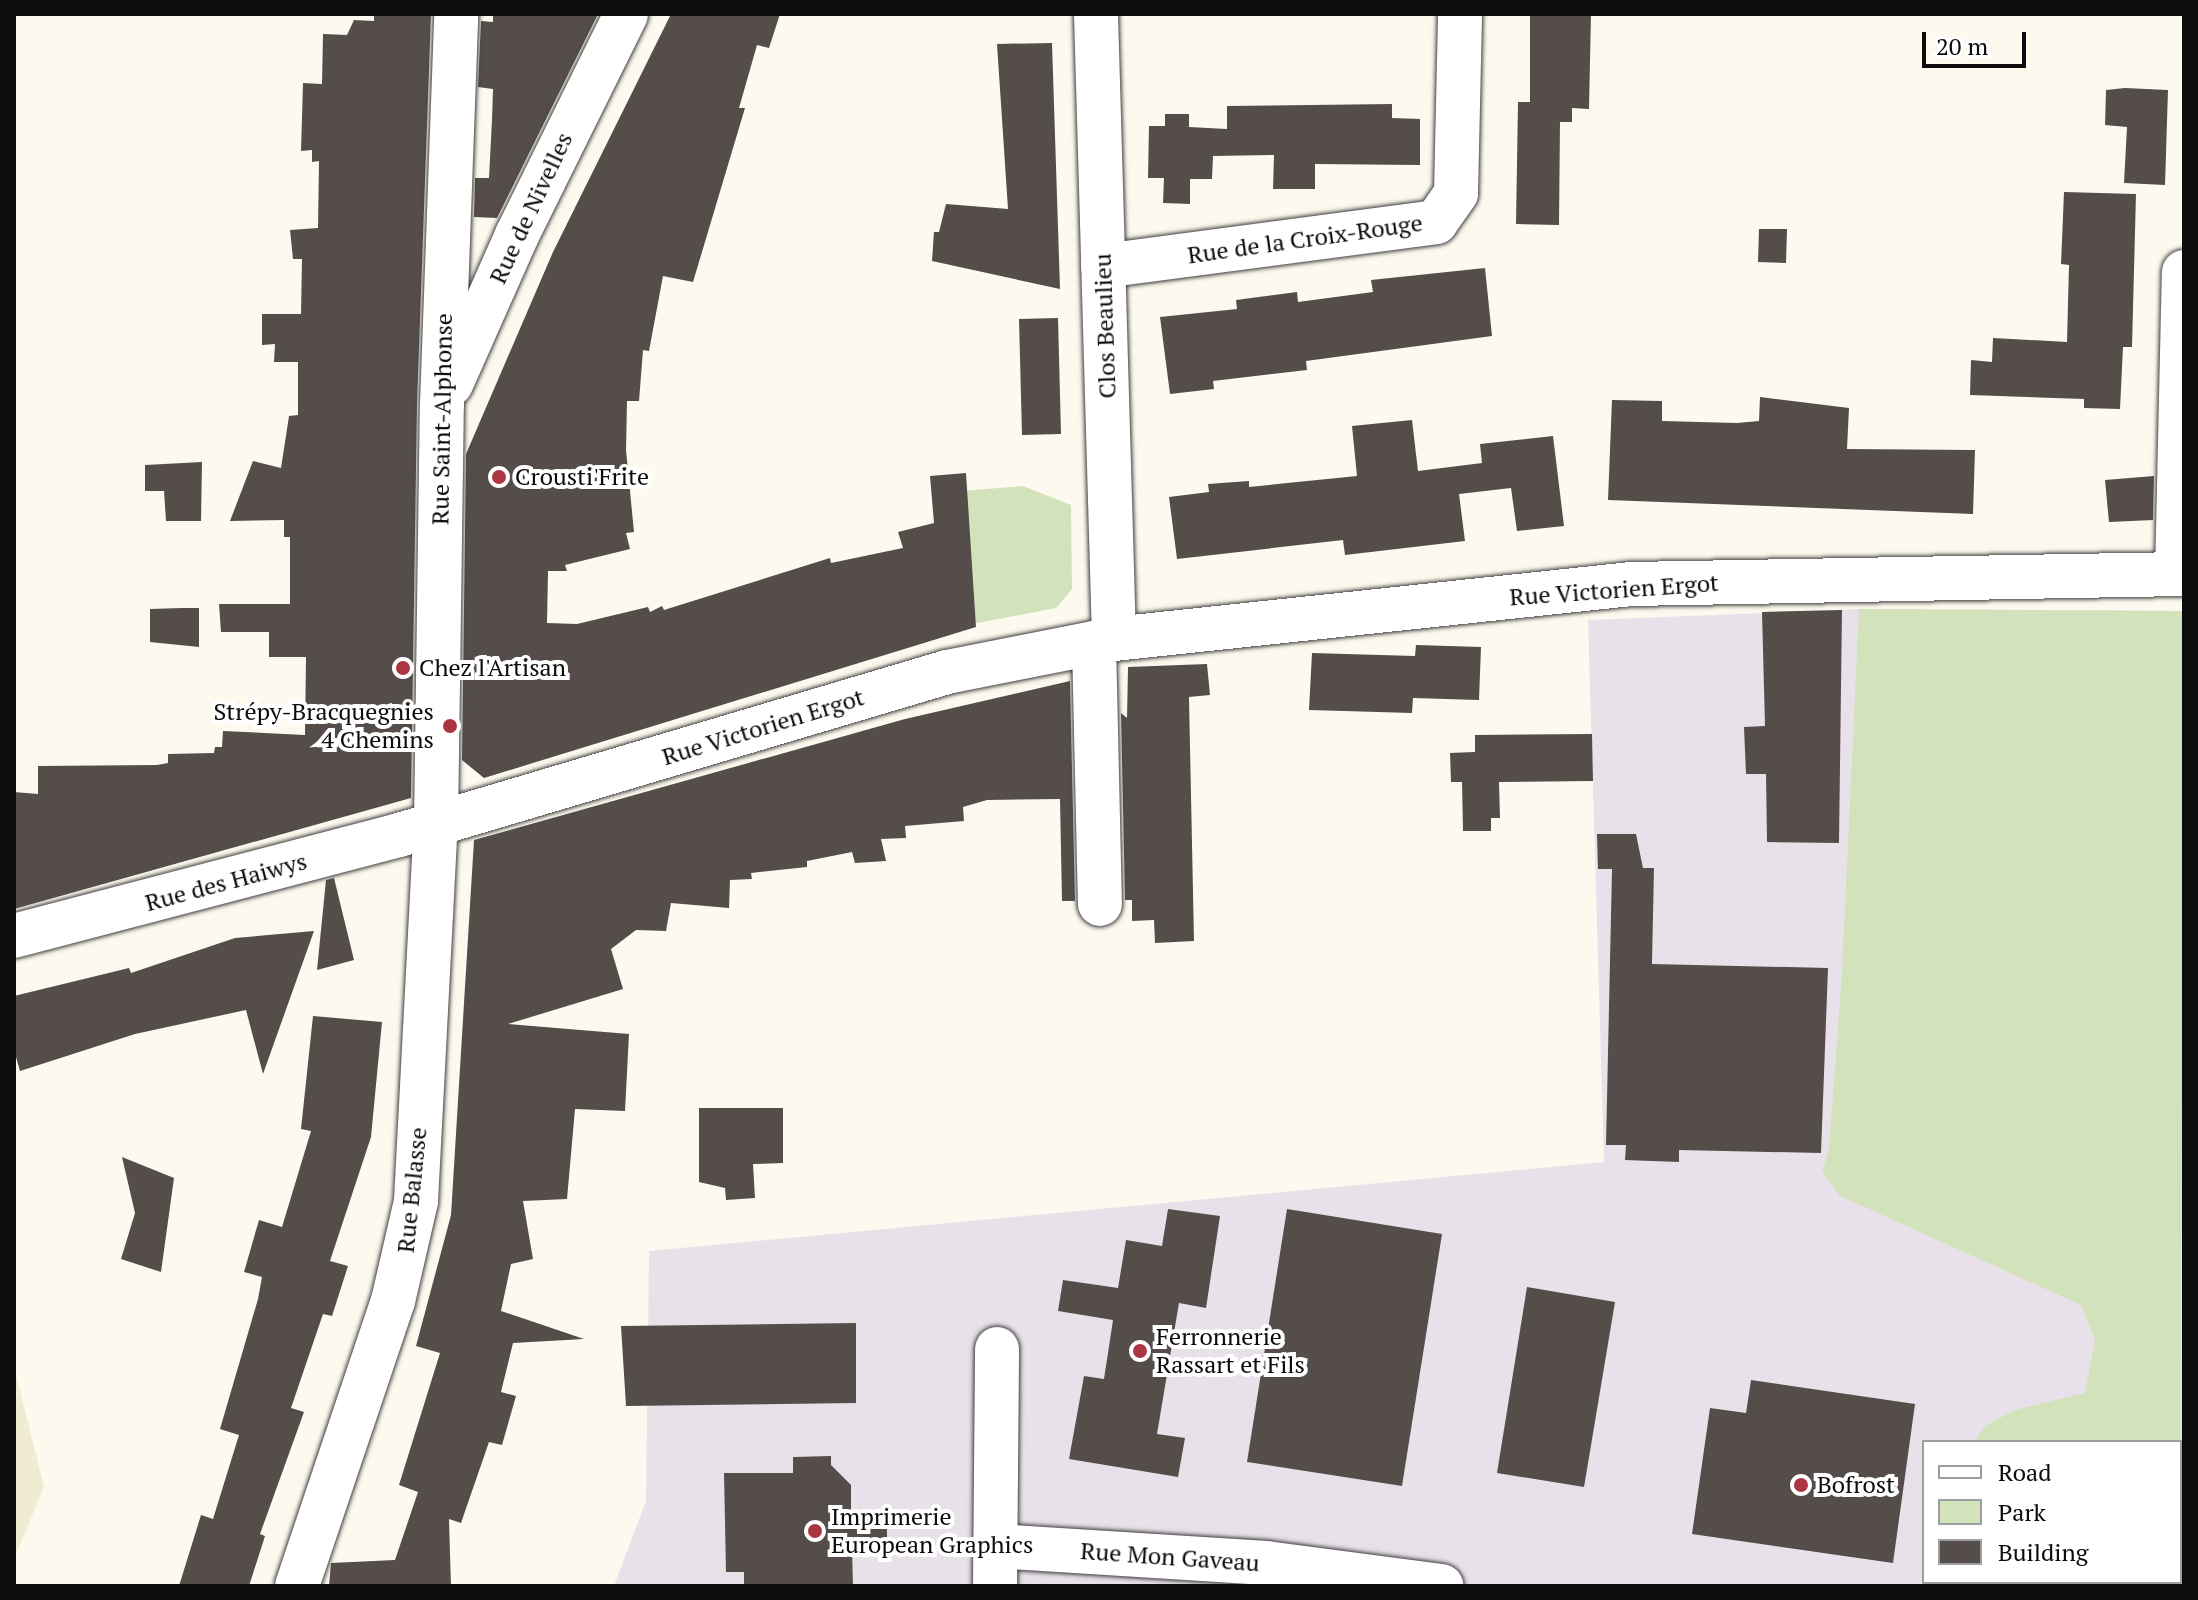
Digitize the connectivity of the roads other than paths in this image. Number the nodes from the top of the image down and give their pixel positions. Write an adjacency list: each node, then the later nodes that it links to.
1 (456, 14): 7 (street, Rue Saint-Alphonse)
2 (626, 14): 7 (street, Rue de Nivelles)
3 (1096, 14): 5 (street, Clos Beaulieu)
4 (1460, 14): 5 (street, Rue de la Croix-Rouge)
5 (1103, 266): 9 (street, Clos Beaulieu)
6 (2184, 272): 8 (street)
7 (442, 404): 10 (street, Rue Saint-Alphonse)
8 (2181, 574): 9 (street, Rue Victorien Ergot)
9 (1104, 641): 10 (street, Rue Victorien Ergot); 11 (street)
10 (436, 824): 12 (street, Rue des Haiwys); 17 (street, Rue Balasse)
11 (1100, 904)
12 (14, 936)
13 (997, 1349): 14 (street)
14 (995, 1566): 15 (street, Rue Mon Gaveau)
15 (1296, 1576): 16 (street, Rue Mon Gaveau)
16 (1424, 1585)
17 (297, 1586)

